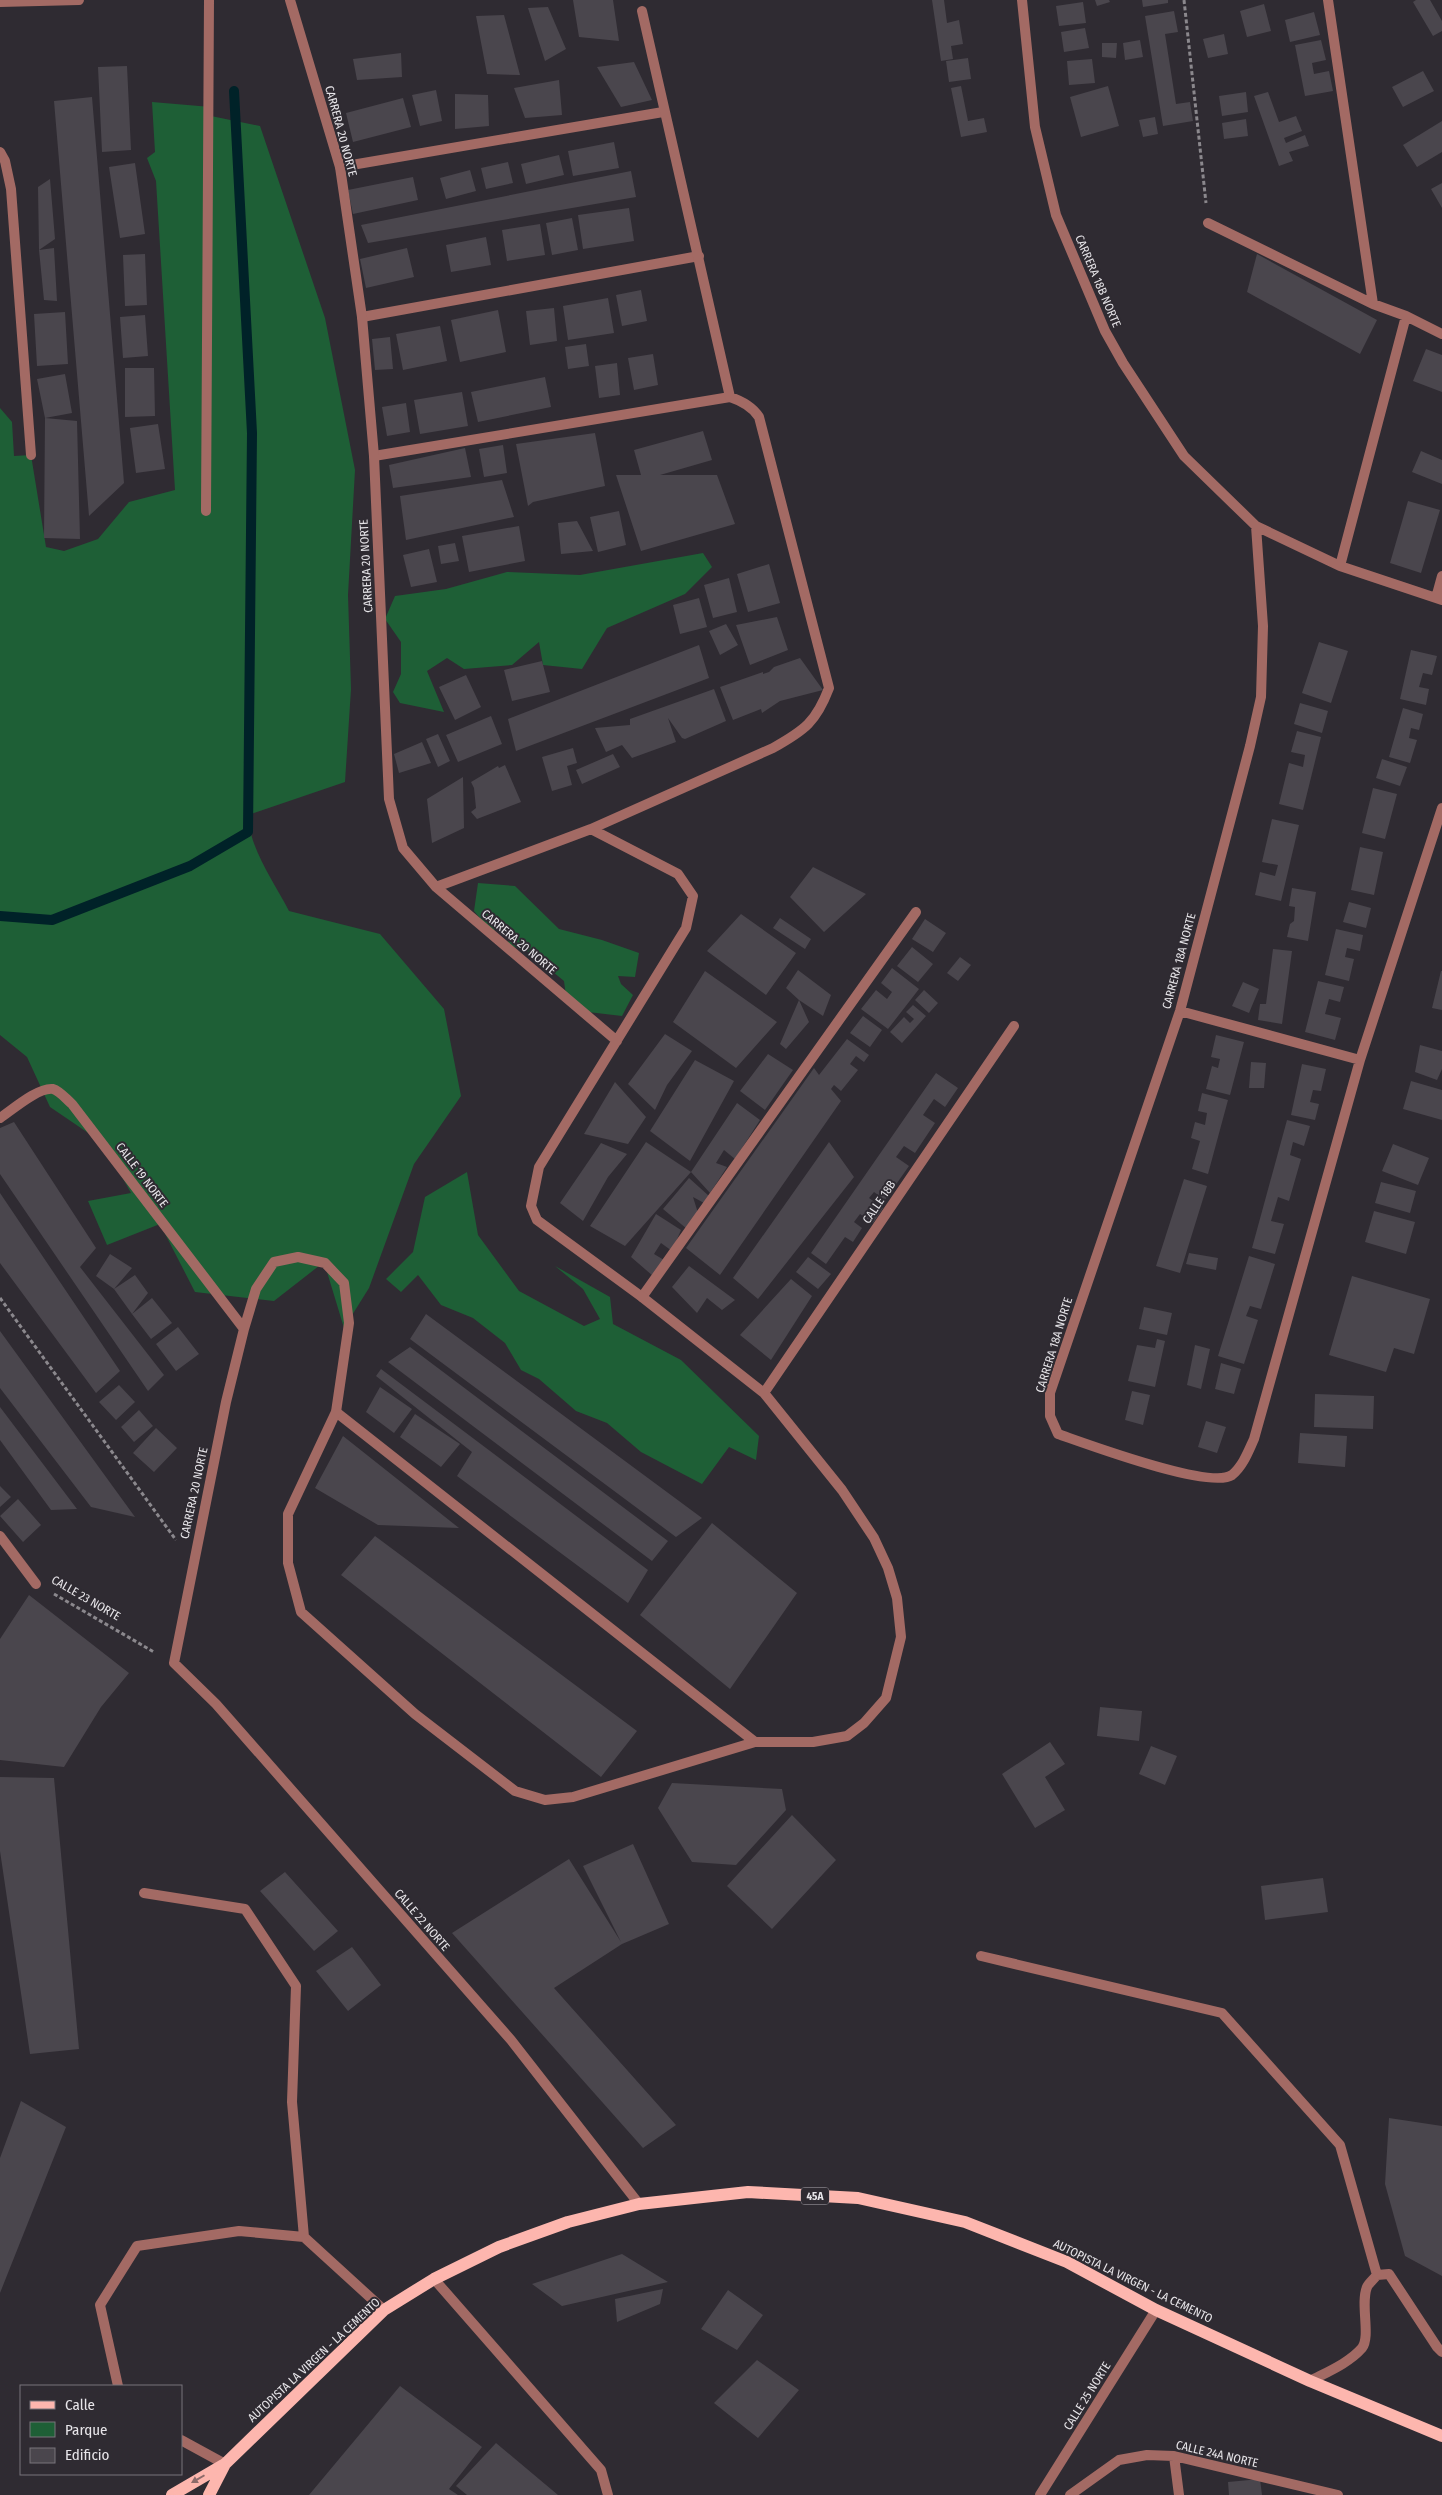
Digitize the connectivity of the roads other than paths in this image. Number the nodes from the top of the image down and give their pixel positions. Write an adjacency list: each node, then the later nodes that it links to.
1 (79, 0): 6 (street)
2 (209, 0): 20 (street)
3 (290, 0): 10 (street, CARRERA 20 NORTE)
4 (1022, 0): 21 (street, CARRERA 18B NORTE)
5 (1328, 0): 13 (street)
6 (0, 2)
7 (642, 11): 8 (street)
8 (663, 112): 10 (street); 12 (street)
9 (0, 152): 18 (street)
10 (340, 167): 14 (street, CARRERA 20 NORTE)
11 (1208, 223): 13 (street)
12 (699, 256): 14 (street); 17 (street)
13 (1373, 304): 15 (street)
14 (362, 316): 19 (street, CARRERA 20 NORTE)
15 (1406, 316): 16 (street); 22 (street)
16 (1442, 334)
17 (730, 397): 19 (street); 26 (street)
18 (31, 455)
19 (374, 456): 27 (street, CARRERA 20 NORTE)
20 (206, 511)
21 (1256, 526): 22 (street, CARRERA 18B NORTE); 29 (street, CARRERA 18A NORTE)
22 (1340, 566): 24 (street, CARRERA 18B NORTE)
23 (1442, 576): 24 (street)
24 (1439, 599)
25 (1442, 808): 32 (street, CARRERA 18A NORTE)
26 (590, 829): 27 (street); 31 (street, CARRERA 20 NORTE)
27 (436, 887): 31 (street, CARRERA 20 NORTE)
28 (916, 912): 34 (street)
29 (1180, 1011): 32 (street); 32 (street, CARRERA 18A NORTE)
30 (1014, 1026): 36 (street, CALLE 18B)
31 (617, 1041): 34 (street, CARRERA 20 NORTE)
32 (1360, 1060)
33 (0, 1118): 35 (street, CALLE 19 NORTE)
34 (642, 1297): 36 (street, CARRERA 20 NORTE)
35 (244, 1329): 37 (street, CARRERA 20 NORTE); 40 (street, CARRERA 20 NORTE)
36 (764, 1393): 41 (street, CARRERA 20 NORTE)
37 (336, 1412): 41 (street); 41 (street, CARRERA 20 NORTE)
38 (0, 1536): 39 (street, CALLE 23 NORTE)
39 (36, 1584)
40 (174, 1663): 44 (street, CALLE 22 NORTE)
41 (755, 1742)
42 (144, 1893): 45 (street)
43 (981, 1956): 46 (street)
44 (639, 2204): 47 (main road, AUTOPISTA LA VIRGEN - LA CEMENTO / 45A); 49 (main road, AUTOPISTA LA VIRGEN - LA CEMENTO / 45A)
45 (304, 2238): 48 (street); 52 (street)
46 (1377, 2275): 50 (street); 51 (street)
47 (434, 2280): 48 (main road, AUTOPISTA LA VIRGEN - LA CEMENTO / 45A); 60 (street)
48 (384, 2310): 56 (main road, AUTOPISTA LA VIRGEN - LA CEMENTO / 45A)
49 (1156, 2310): 51 (main road, AUTOPISTA LA VIRGEN - LA CEMENTO / 45A); 61 (street, CALLE 25 NORTE)
50 (1442, 2352)
51 (1310, 2381): 53 (main road, AUTOPISTA LA VIRGEN - LA CEMENTO / 45A)
52 (118, 2385)
53 (1442, 2436)
54 (182, 2441): 56 (street)
55 (1174, 2456): 57 (street, CALLE 24A NORTE); 62 (street, CALLE 24A NORTE); 63 (street)
56 (225, 2464): 58 (main road, AUTOPISTA LA VIRGEN - LA CEMENTO / 45A, one-way to 58); 59 (main road, AUTOPISTA LA VIRGEN - LA CEMENTO / 45A)
57 (1299, 2491): 64 (street, CALLE 24A NORTE)
58 (172, 2495)
59 (208, 2495)
60 (608, 2495)
61 (1040, 2495)
62 (1070, 2495)
63 (1180, 2495)
64 (1338, 2495)

